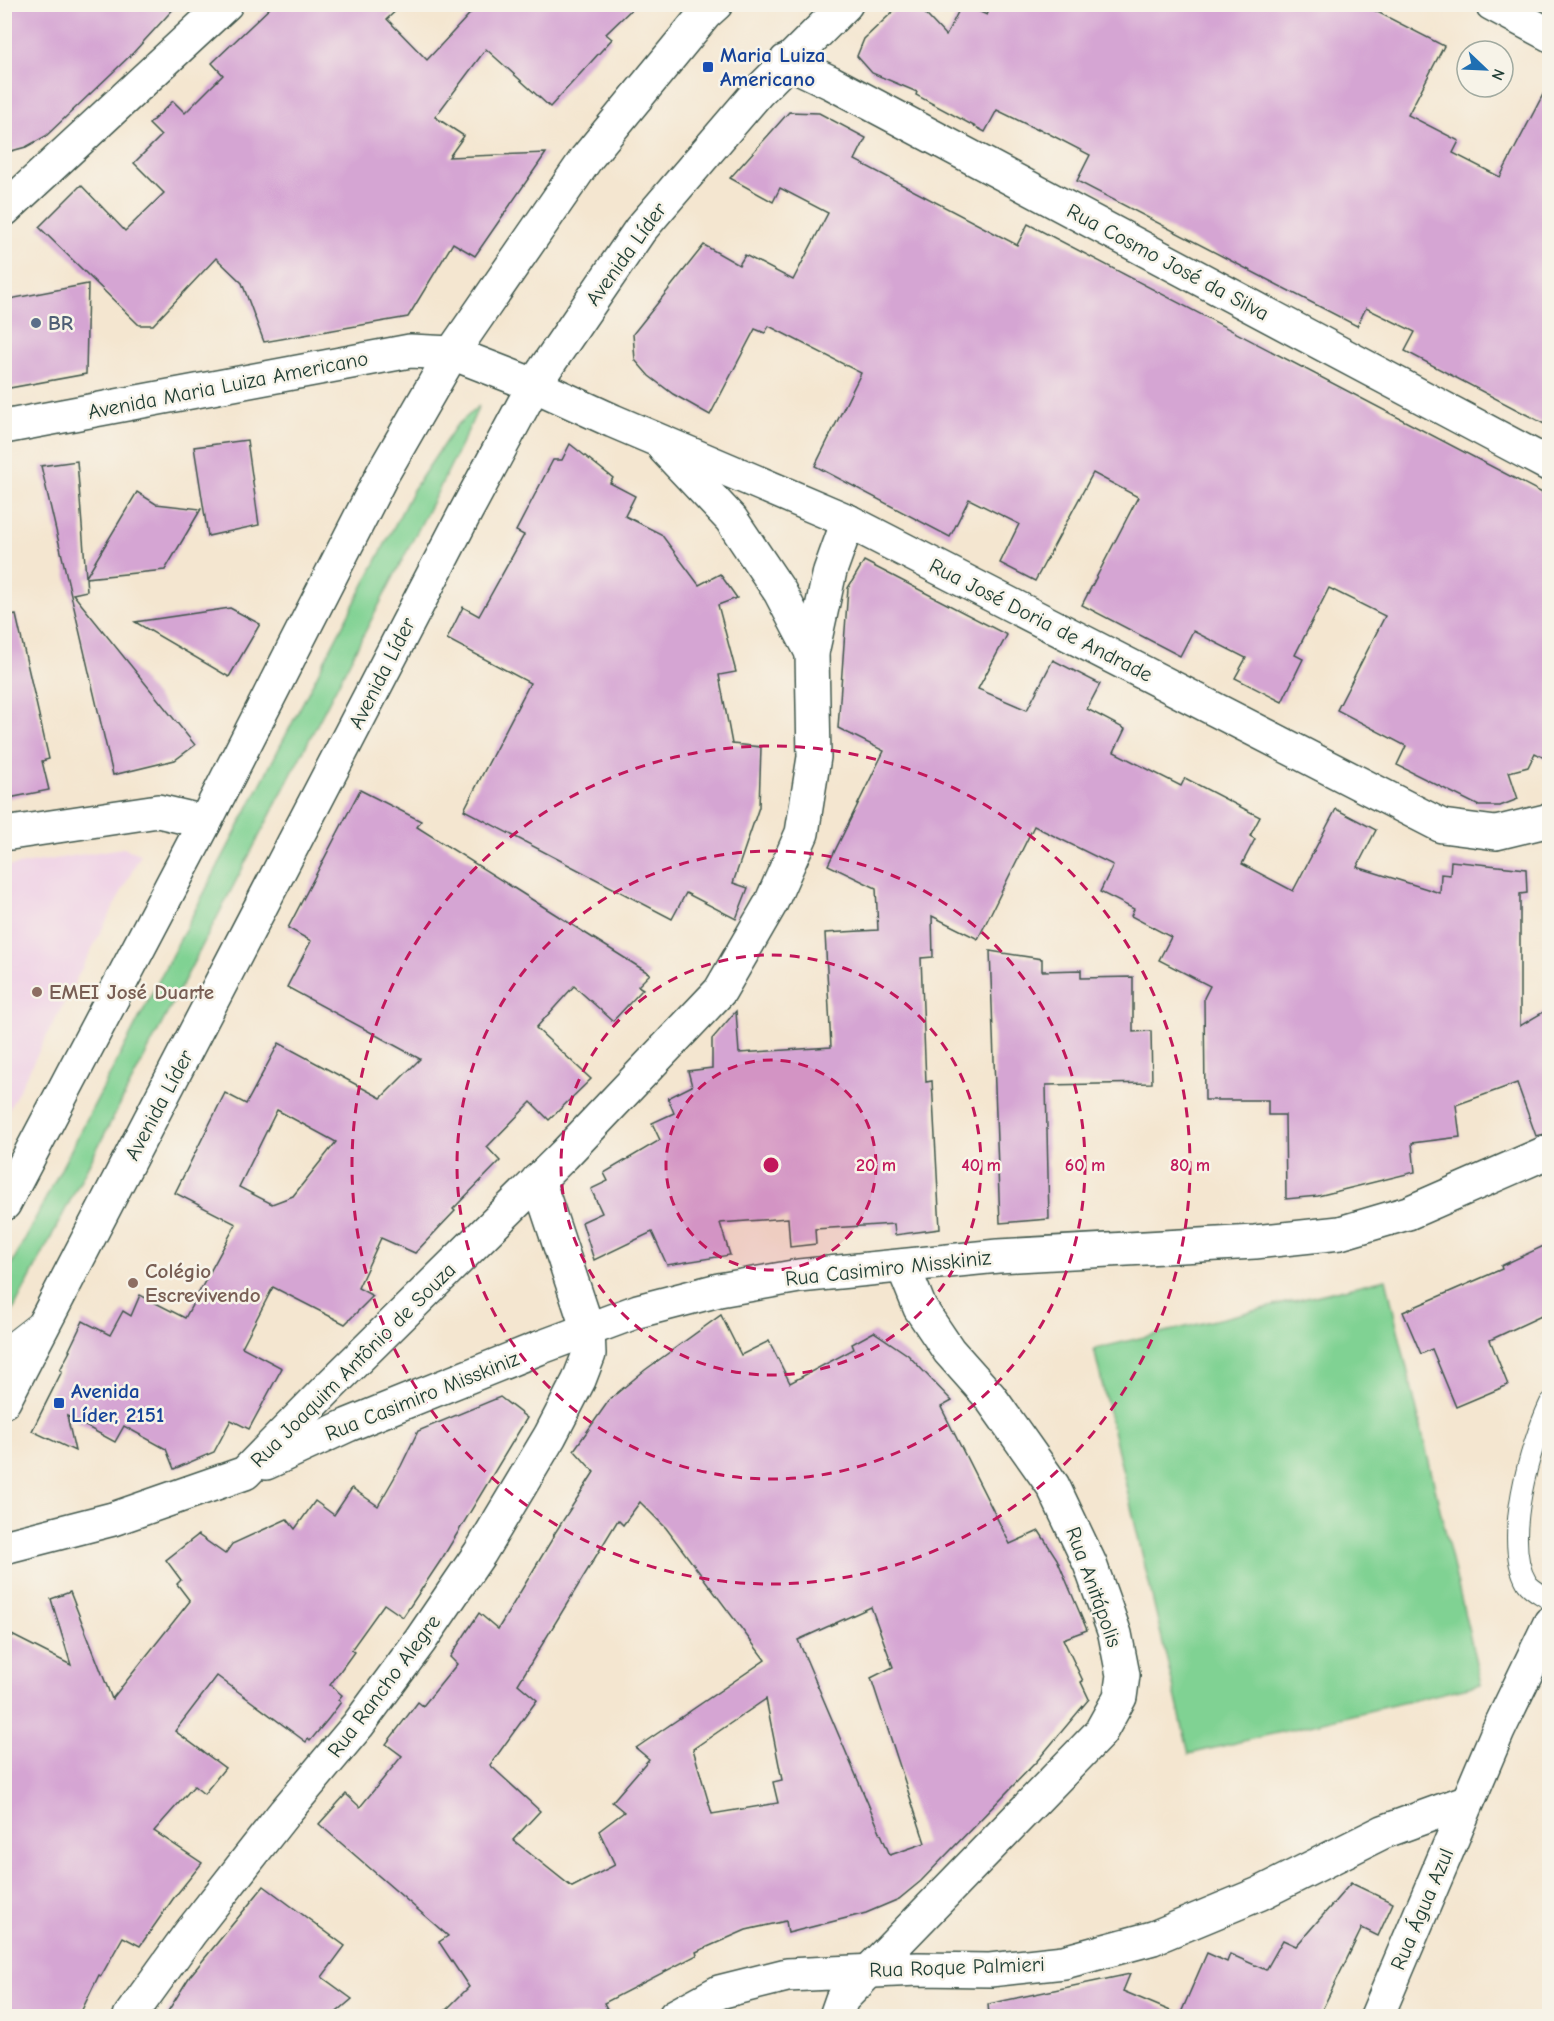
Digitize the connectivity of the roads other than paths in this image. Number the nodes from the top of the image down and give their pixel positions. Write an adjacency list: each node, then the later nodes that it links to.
1 (226, 4): 7 (street)
2 (716, 4): 8 (street)
3 (846, 4): 6 (street, Avenida Líder)
4 (1492, 4): 5 (street)
5 (1550, 35)
6 (786, 61): 9 (street, Avenida Líder); 12 (street, Rua Cosmo José da Silva)
7 (4, 210)
8 (452, 353): 9 (street, Avenida Maria Luiza Americano); 10 (street, Avenida Maria Luiza Americano); 16 (street)
9 (534, 385): 11 (street, Rua José Doria de Andrade); 22 (street, Avenida Líder)
10 (4, 427)
11 (655, 439): 13 (street, Rua José Doria de Andrade); 14 (street, Rua Joaquim Antônio de Souza)
12 (1550, 465)
13 (848, 521): 14 (street, Rua Joaquim Antônio de Souza); 15 (street, Rua José Doria de Andrade)
14 (812, 653): 19 (street, Rua Joaquim Antônio de Souza)
15 (1550, 820)
16 (205, 822): 17 (street); 20 (street)
17 (4, 834)
18 (1550, 1151): 21 (street, Rua Casimiro Misskiniz)
19 (538, 1180): 23 (street); 27 (street, Rua Joaquim Antônio de Souza)
20 (4, 1204)
21 (903, 1266): 23 (street, Rua Casimiro Misskiniz); 32 (street, Rua Anitápolis)
22 (52, 1310): 24 (lane); 25 (street, Avenida Líder)
23 (588, 1330): 27 (street, Rua Casimiro Misskiniz); 33 (street, Rua Rancho Alegre)
24 (4, 1348)
25 (4, 1401)
26 (1550, 1403): 29 (lane)
27 (245, 1473): 28 (street, Rua Joaquim Antônio de Souza)
28 (4, 1547)
29 (1550, 1600)
30 (1550, 1623): 31 (street, Rua Água Azul)
31 (1468, 1801): 32 (street, Rua Roque Palmieri); 36 (street, Rua Água Azul)
32 (871, 1970): 34 (street, Rua Roque Palmieri); 35 (street, Rua Anitápolis)
33 (130, 2016)
34 (675, 2016)
35 (836, 2016)
36 (1377, 2016)

